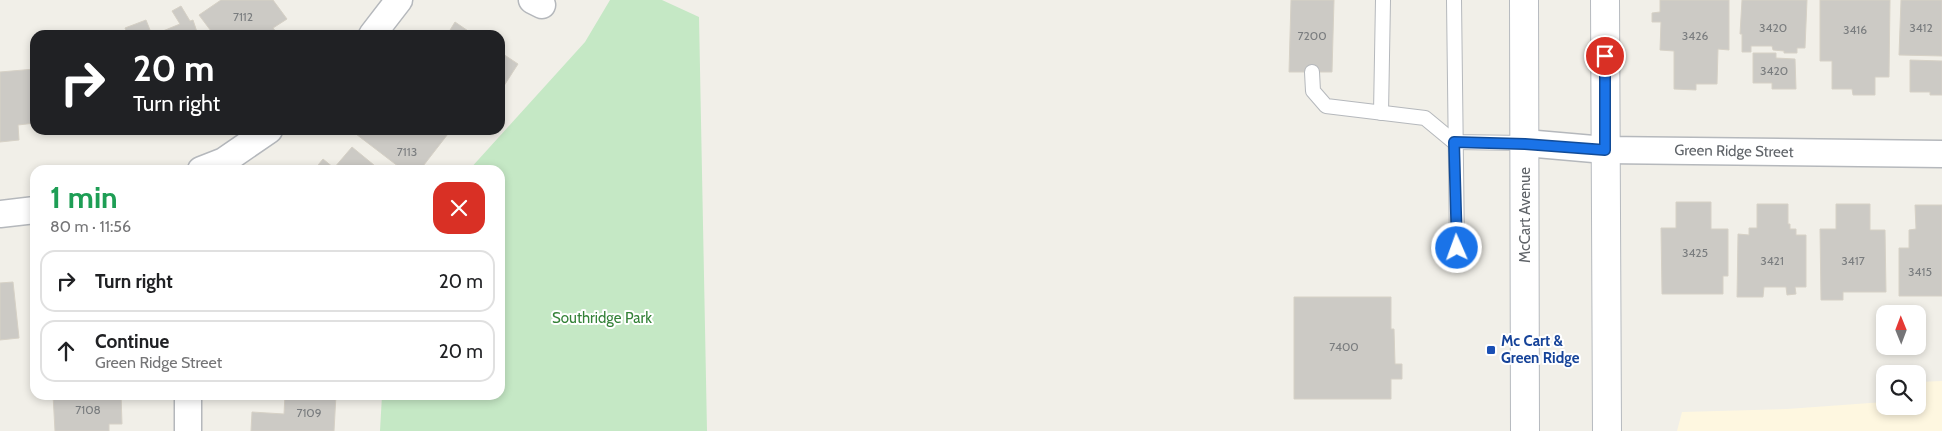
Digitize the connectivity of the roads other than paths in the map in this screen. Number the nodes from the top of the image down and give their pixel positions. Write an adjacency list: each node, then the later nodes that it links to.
1 (398, 0): 6 (street)
2 (1383, 0): 8 (lane)
3 (1454, 0): 10 (lane)
4 (1524, 0): 11 (main road, McCart Avenue)
5 (1605, 0): 12 (main road)
6 (376, 30)
7 (1312, 72): 8 (lane)
8 (1381, 113): 10 (lane)
9 (262, 135): 14 (street)
10 (1454, 142): 11 (lane); 17 (lane)
11 (1525, 144): 12 (street, Green Ridge Street); 20 (main road, McCart Avenue)
12 (1605, 150): 13 (street, Green Ridge Street); 21 (main road)
13 (1942, 154)
14 (214, 165)
15 (30, 211): 16 (street)
16 (0, 214)
17 (1457, 248)
18 (188, 400): 19 (street)
19 (188, 431)
20 (1525, 431)
21 (1607, 431)

